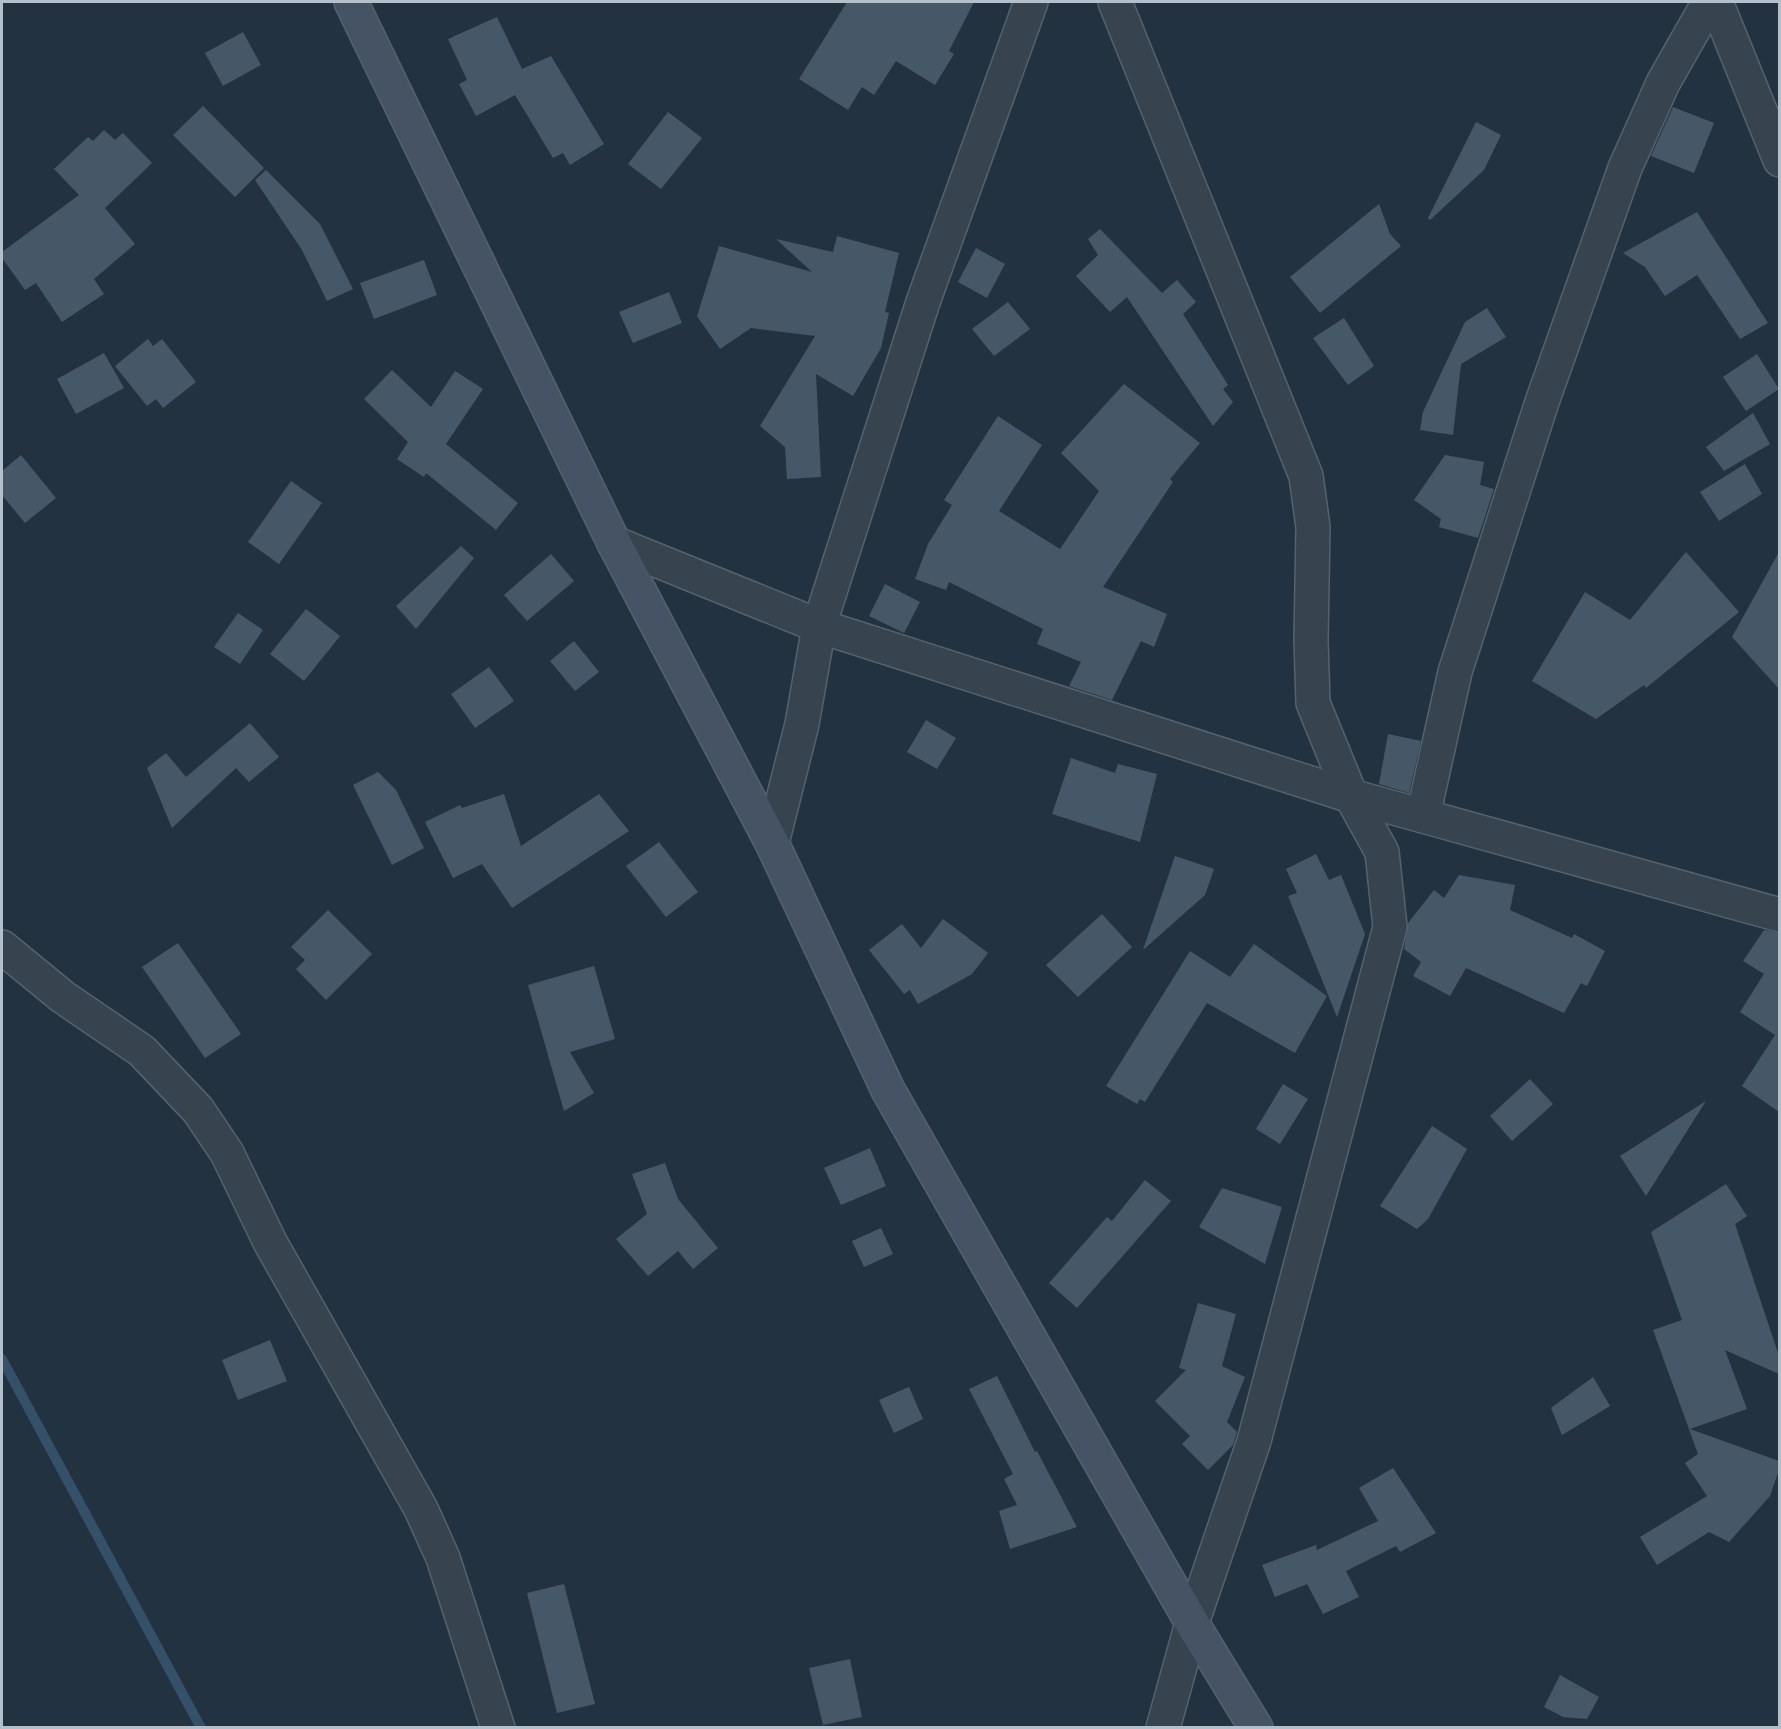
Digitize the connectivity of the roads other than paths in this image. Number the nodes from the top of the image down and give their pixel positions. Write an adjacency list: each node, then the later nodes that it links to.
1 (351, 2): 7 (street)
2 (1031, 2): 8 (street)
3 (1115, 2): 9 (street)
4 (1709, 2): 10 (street)
5 (1716, 2): 6 (street)
6 (1779, 160)
7 (614, 543): 8 (street); 11 (street)
8 (819, 626): 9 (street); 11 (street)
9 (1351, 796): 10 (street); 14 (street)
10 (1423, 816): 12 (street)
11 (772, 843): 14 (street)
12 (1779, 915)
13 (2, 947): 15 (street)
14 (1192, 1623): 16 (street); 17 (street)
15 (498, 1728)
16 (1163, 1728)
17 (1256, 1728)

